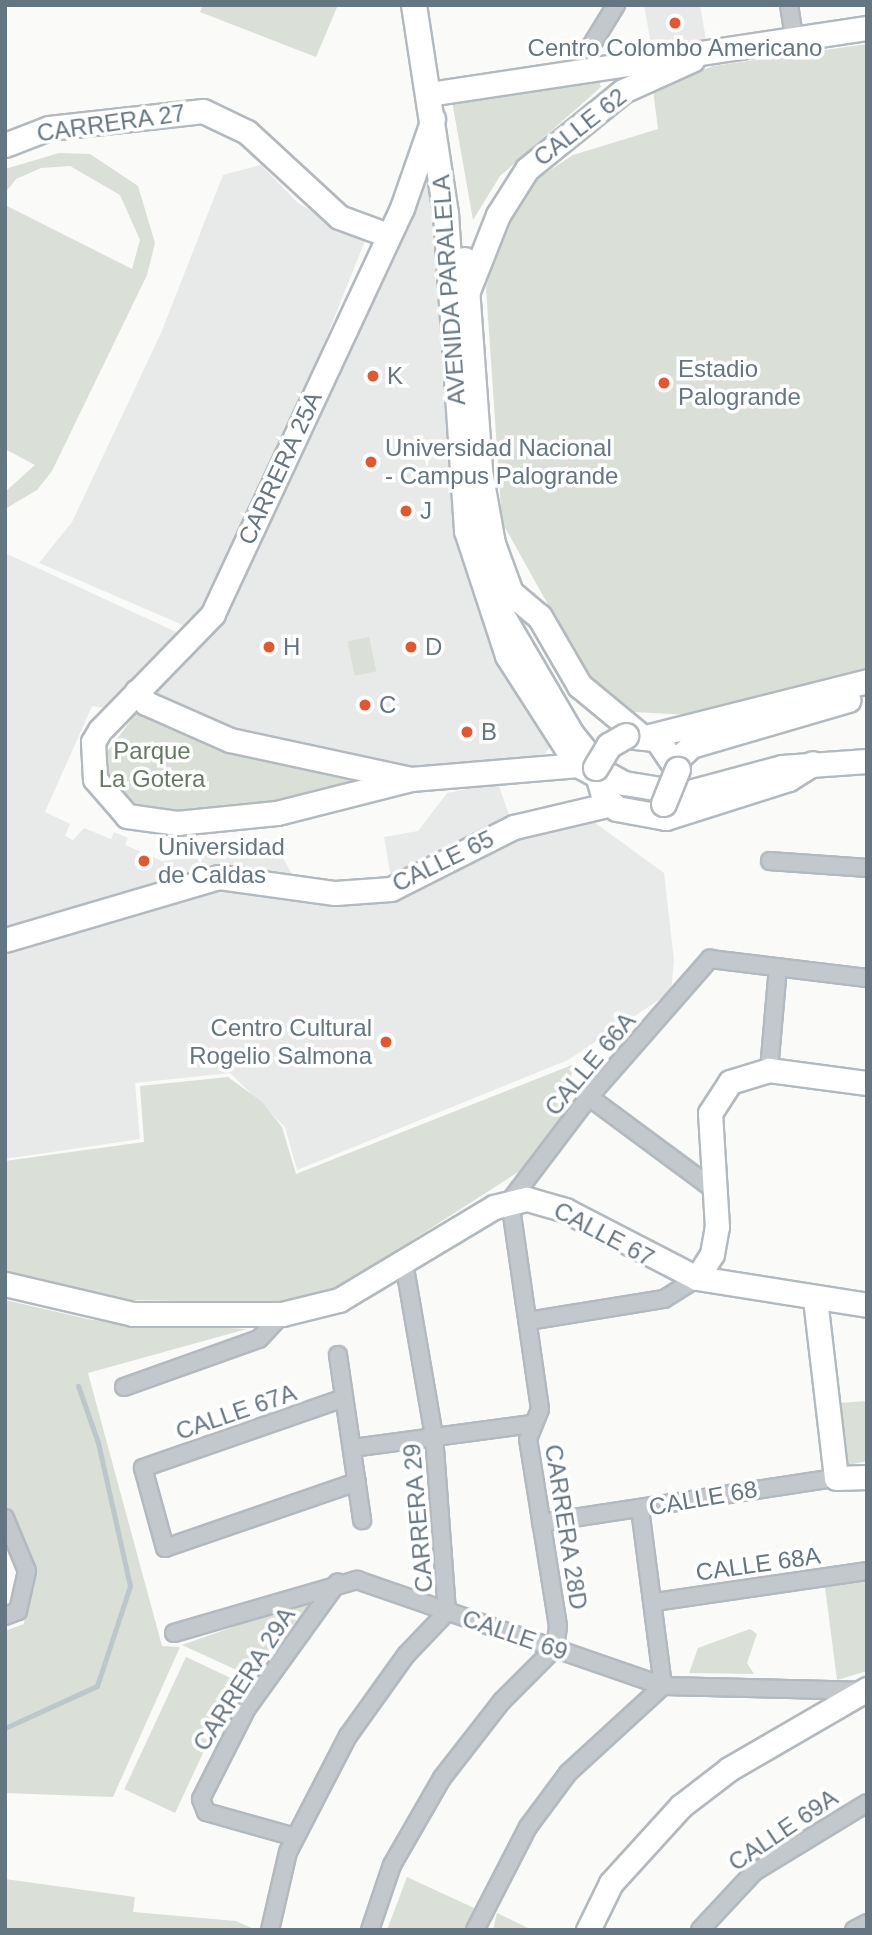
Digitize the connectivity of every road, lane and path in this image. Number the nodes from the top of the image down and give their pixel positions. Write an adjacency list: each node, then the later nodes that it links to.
1 (414, 5): 11 (main road, AVENIDA PARALELA)
2 (430, 5): 11 (main road, AVENIDA PARALELA)
3 (616, 5): 9 (street, CALLE 62)
4 (789, 5): 6 (street)
5 (867, 27): 6 (street, CALLE 62)
6 (794, 38): 7 (street, CALLE 62)
7 (720, 48): 8 (street, CALLE 62); 10 (street, CALLE 62)
8 (628, 62): 9 (street, CALLE 62); 10 (street)
9 (575, 72): 11 (street, CALLE 62)
10 (623, 91): 14 (street, CALLE 62)
11 (436, 102): 13 (street, CARRERA 25A); 14 (main road, AVENIDA PARALELA); 15 (main road, AVENIDA PARALELA)
12 (5, 145): 13 (street, CARRERA 27)
13 (388, 235): 17 (street, CARRERA 25A)
14 (468, 291): 15 (main road, AVENIDA PARALELA)
15 (504, 598): 19 (main road); 20 (main road); 21 (street, AVENIDA PARALELA); 23 (street, AVENIDA PARALELA)
16 (867, 681): 19 (street)
17 (136, 691): 26 (street); 26 (street, CARRERA 25A)
18 (867, 696): 25 (street)
19 (638, 735): 25 (main road); 27 (main road, bridge)
20 (560, 738): 24 (street); 27 (main road)
21 (867, 745)
22 (867, 761): 23 (street, AVENIDA PARALELA)
23 (813, 764): 28 (main road)
24 (538, 766): 26 (street); 27 (street)
25 (677, 766): 28 (main road, bridge)
26 (411, 779)
27 (596, 780): 28 (main road); 31 (street, CALLE 65)
28 (641, 814)
29 (770, 862): 30 (street)
30 (867, 868)
31 (5, 940)
32 (778, 967): 33 (street); 34 (street); 36 (street, CALLE 66A)
33 (867, 978)
34 (769, 1070): 35 (street); 37 (street)
35 (867, 1083)
36 (589, 1097): 37 (street); 38 (street, CALLE 66A)
37 (716, 1191): 40 (street)
38 (510, 1201): 39 (street); 40 (street, CALLE 67); 45 (street, CARRERA 28D)
39 (404, 1263): 44 (street); 50 (street, CARRERA 29)
40 (697, 1278): 42 (street, CALLE 67); 45 (street)
41 (5, 1284): 44 (street)
42 (815, 1299): 43 (street, CALLE 67); 53 (street)
43 (867, 1305)
44 (282, 1314): 47 (street)
45 (528, 1321): 49 (street, CARRERA 28D)
46 (338, 1355): 48 (street)
47 (124, 1387)
48 (344, 1398): 51 (street); 54 (street, CALLE 67A)
49 (531, 1424): 50 (street); 58 (street, CARRERA 28D)
50 (434, 1436): 51 (street); 62 (street, CARRERA 29)
51 (352, 1448): 54 (street)
52 (867, 1477): 53 (street, CALLE 68)
53 (836, 1478): 55 (street, CALLE 68)
54 (357, 1482): 57 (street)
55 (640, 1509): 58 (street, CALLE 68); 61 (street)
56 (5, 1518): 63 (street)
57 (362, 1520)
58 (541, 1523): 65 (street, CARRERA 28D)
59 (867, 1571): 61 (street, CALLE 68A)
60 (338, 1582): 62 (street, CALLE 69); 64 (street, CALLE 69); 69 (street, CARRERA 29A)
61 (655, 1602): 66 (street)
62 (447, 1612): 65 (street, CALLE 69); 69 (street, CARRERA 29)
63 (11, 1614)
64 (174, 1633)
65 (555, 1648): 66 (street, CALLE 69); 72 (street)
66 (663, 1686): 67 (street, CALLE 69); 73 (street)
67 (865, 1690): 74 (street, CALLE 69)
68 (867, 1803): 75 (street, CALLE 69A)
69 (295, 1837): 71 (street, CARRERA 29)
70 (867, 1923): 76 (street)
71 (270, 1930)
72 (370, 1930)
73 (475, 1930)
74 (588, 1930)
75 (700, 1930)
76 (854, 1930)

